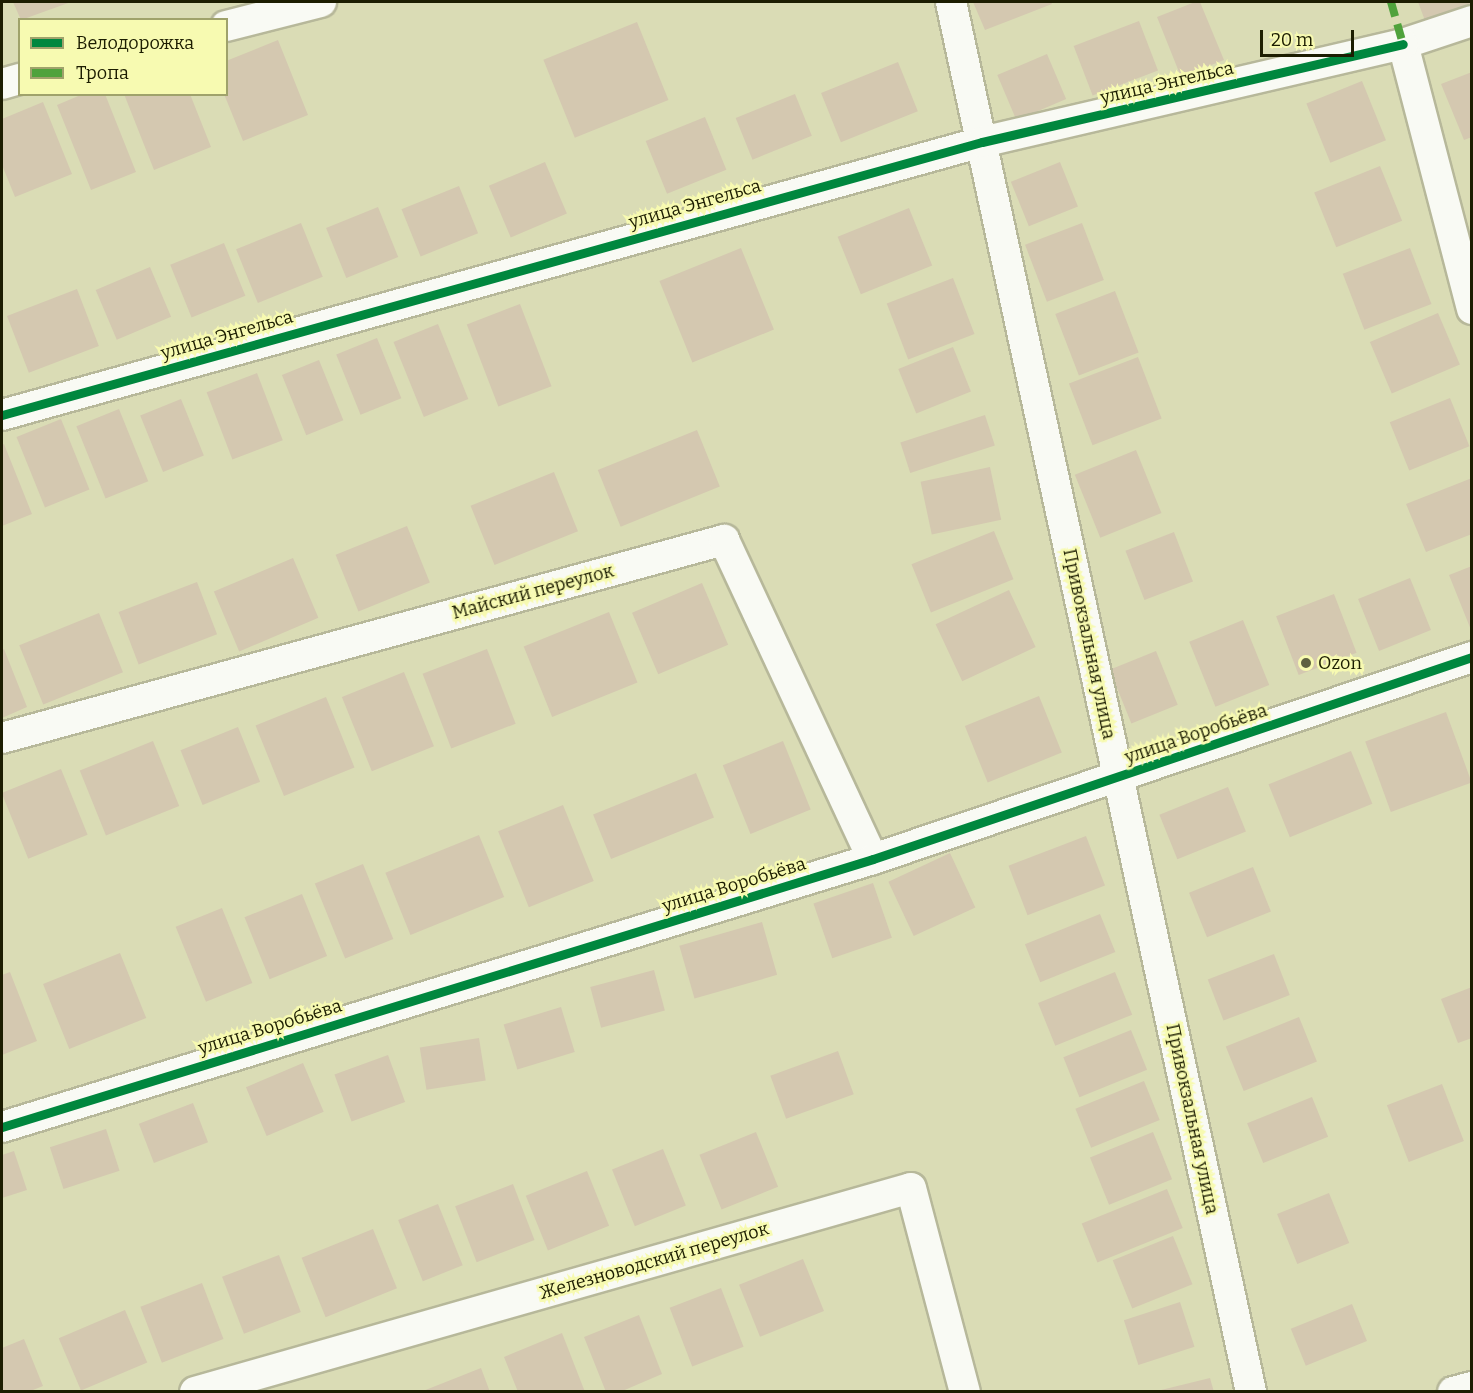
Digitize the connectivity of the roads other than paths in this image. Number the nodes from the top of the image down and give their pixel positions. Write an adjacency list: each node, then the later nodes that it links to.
1 (321, 2): 4 (street)
2 (951, 2): 8 (street, Привокзальная улица)
3 (1472, 21): 5 (street, улица Энгельса)
4 (228, 25)
5 (1403, 44): 8 (street, улица Энгельса); 9 (street)
6 (18, 80): 7 (street)
7 (2, 84)
8 (982, 142): 10 (street, улица Энгельса); 13 (street, Привокзальная улица)
9 (1472, 309)
10 (2, 415)
11 (1472, 657): 13 (street, улица Воробьёва)
12 (2, 738): 14 (street, Майский переулок)
13 (1117, 778): 14 (street, улица Воробьёва); 19 (street, Привокзальная улица)
14 (873, 859): 15 (street, улица Воробьёва)
15 (2, 1127)
16 (1472, 1387): 20 (street)
17 (195, 1392): 18 (street, Железноводский переулок)
18 (965, 1392)
19 (1251, 1392)
20 (1453, 1392)

